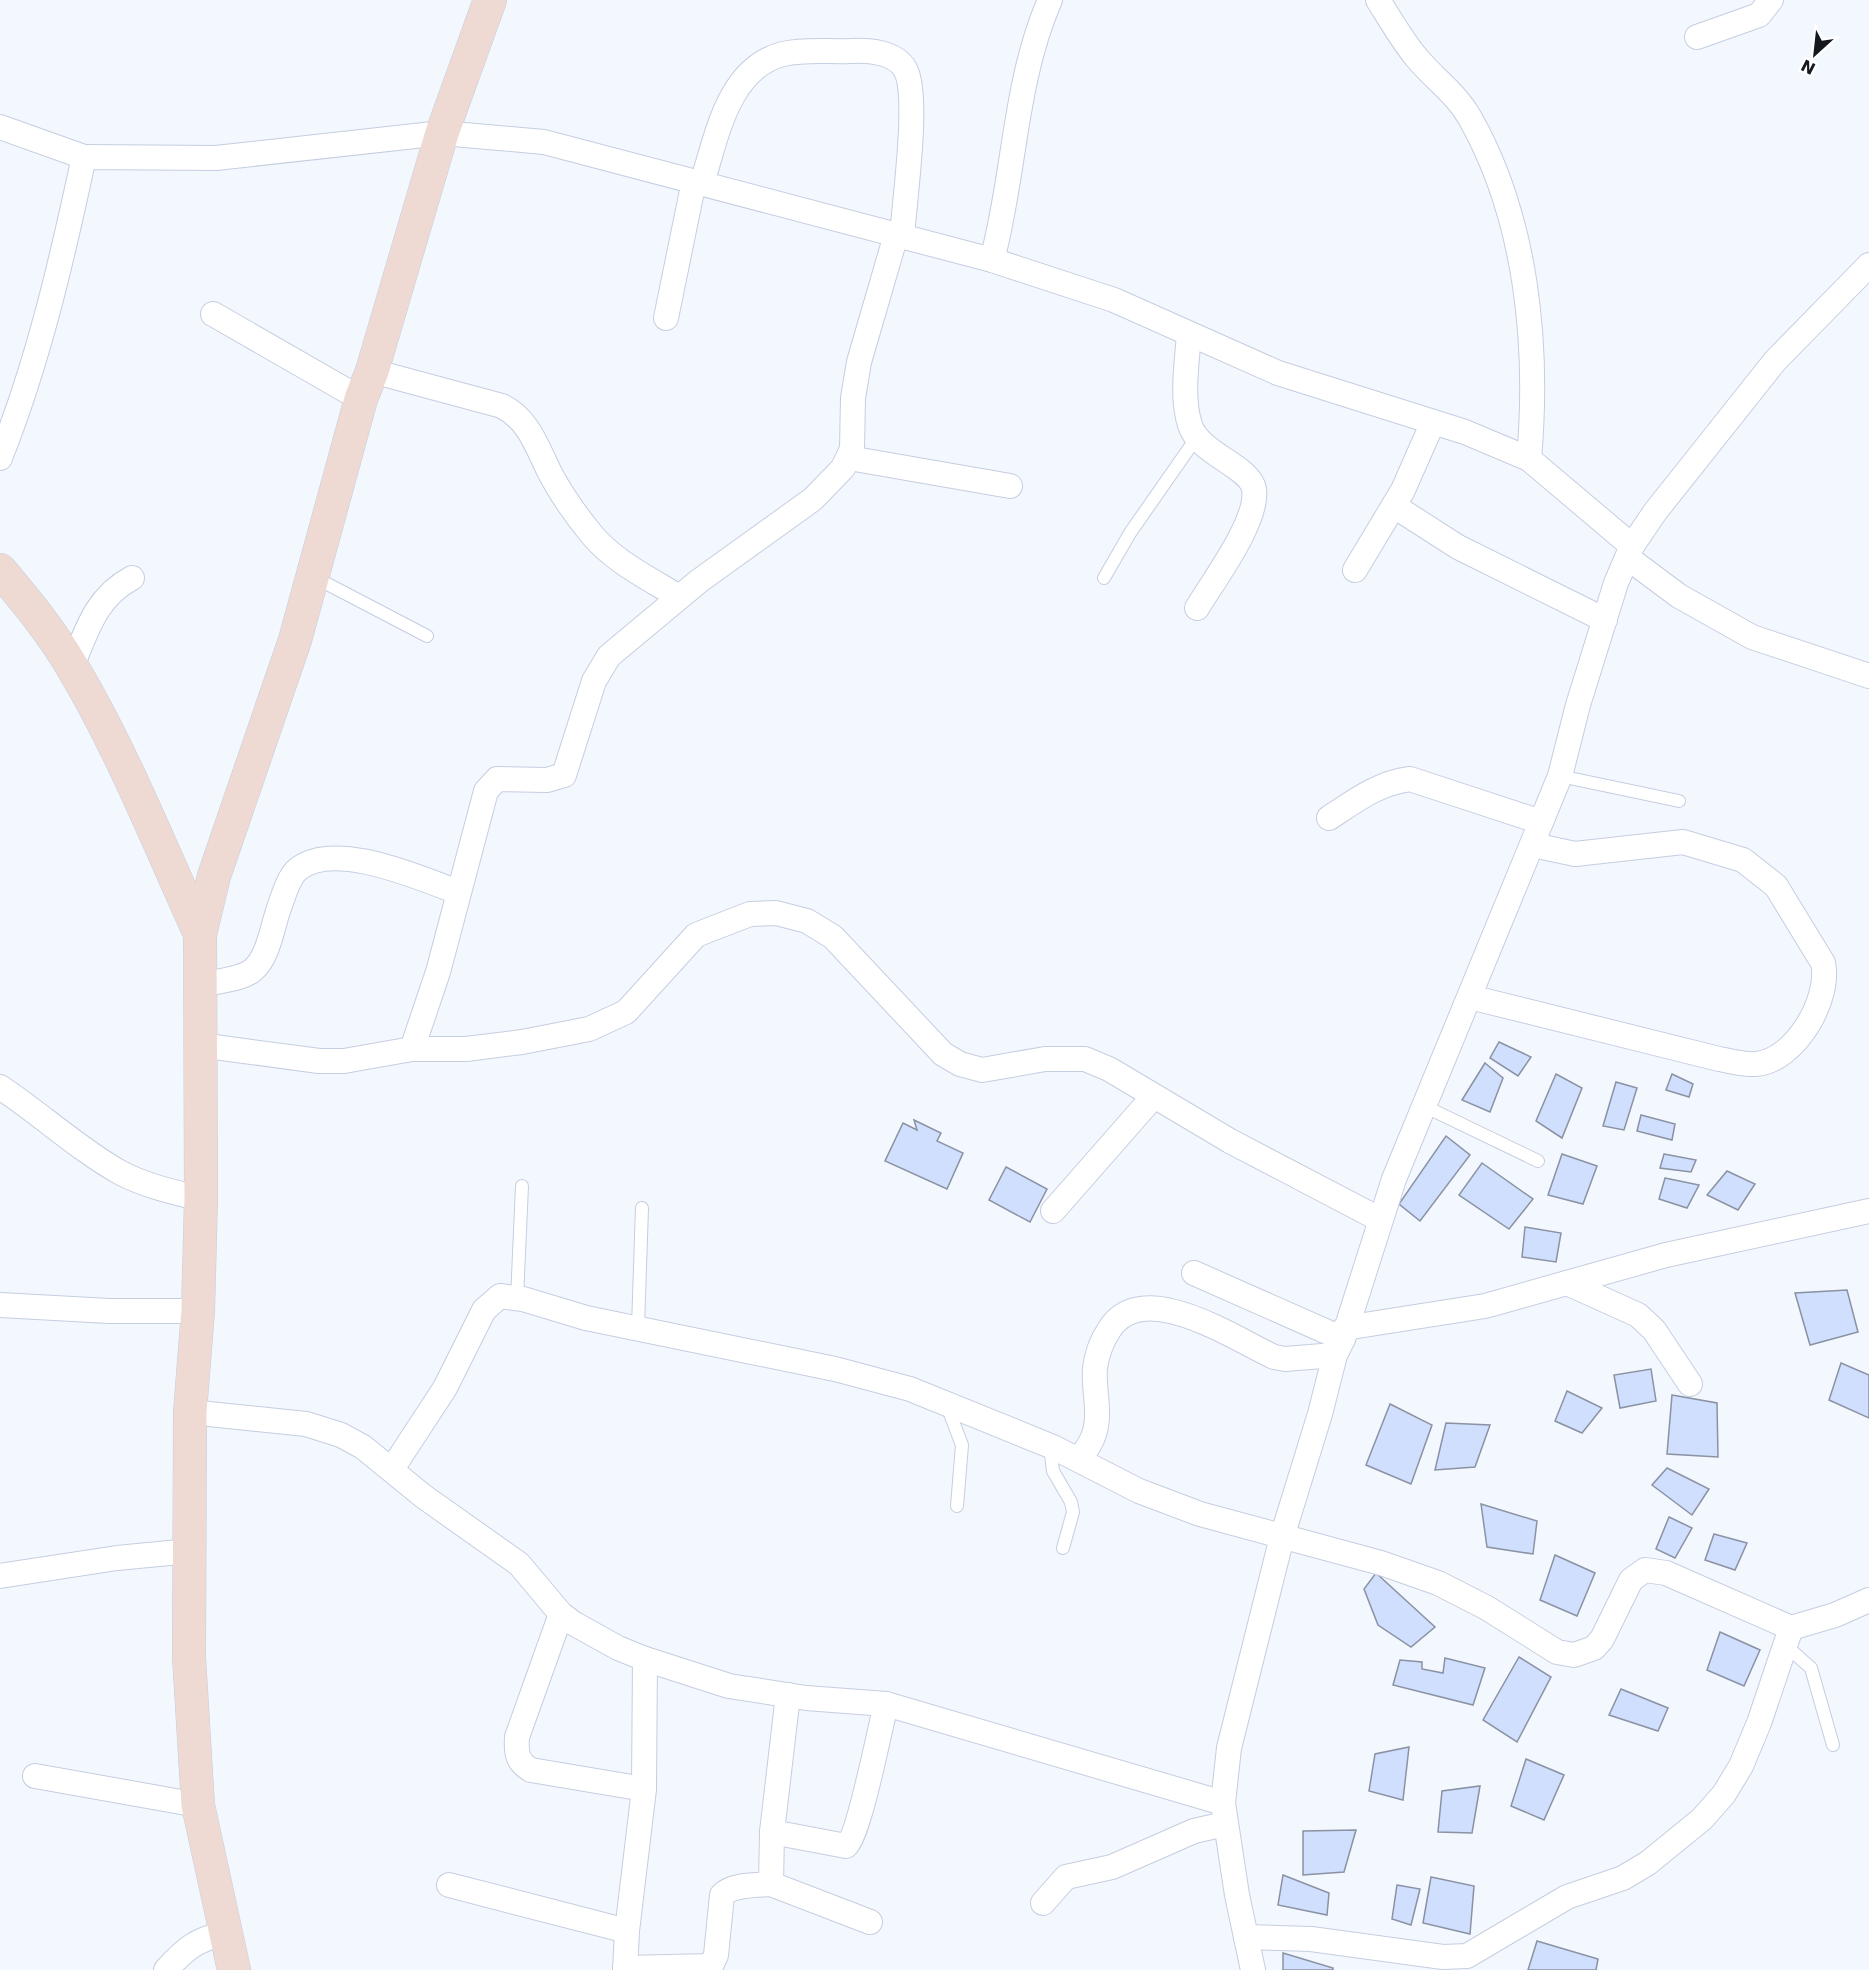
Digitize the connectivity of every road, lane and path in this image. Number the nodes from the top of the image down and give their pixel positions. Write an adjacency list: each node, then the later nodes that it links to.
1 (490, 0): 7 (main road)
2 (1050, 0): 11 (street)
3 (1378, 0): 21 (street)
4 (1772, 0): 5 (street)
5 (1696, 37)
6 (0, 127): 8 (street)
7 (442, 133): 8 (street); 9 (street); 16 (main road)
8 (84, 157): 19 (street)
9 (698, 182): 10 (street); 10 (street); 14 (street)
10 (899, 236): 11 (street); 20 (street)
11 (992, 260): 15 (street)
12 (1867, 269): 24 (street)
13 (213, 314): 16 (street)
14 (666, 318)
15 (1189, 334): 17 (street); 18 (street)
16 (367, 385): 27 (main road); 30 (street)
17 (1433, 422): 21 (street); 23 (street)
18 (1197, 436): 29 (lane); 31 (street)
19 (0, 458)
20 (849, 458): 22 (street); 30 (street)
21 (1529, 459): 24 (street)
22 (1010, 486)
23 (1394, 506): 26 (street); 32 (street)
24 (1630, 552): 32 (street); 35 (street)
25 (0, 570): 34 (main road)
26 (1354, 570)
27 (313, 577): 33 (lane); 42 (main road)
28 (132, 578): 34 (street)
29 (1104, 578)
30 (679, 597): 41 (street)
31 (1197, 608)
32 (1605, 620): 36 (street)
33 (428, 636)
34 (72, 666): 42 (main road)
35 (1869, 676)
36 (1560, 776): 37 (lane); 39 (street)
37 (1679, 801)
38 (1329, 818): 39 (street)
39 (1541, 822): 40 (street)
40 (1533, 845): 44 (street); 44 (street)
41 (458, 892): 43 (street); 46 (street)
42 (200, 934): 43 (main road)
43 (201, 984): 45 (main road)
44 (1470, 997): 49 (street)
45 (200, 1045): 46 (street); 52 (main road)
46 (412, 1049): 48 (street)
47 (0, 1087): 52 (street)
48 (1154, 1097): 54 (street); 56 (street)
49 (1424, 1106): 50 (lane); 56 (street)
50 (1538, 1161)
51 (522, 1186): 59 (lane)
52 (201, 1199): 61 (main road)
53 (642, 1208): 62 (lane)
54 (1053, 1210)
55 (1869, 1211): 58 (street)
56 (1379, 1219): 63 (street)
57 (1194, 1273): 63 (street)
58 (1567, 1283): 63 (street); 64 (street)
59 (517, 1299): 62 (street); 69 (street)
60 (0, 1305): 61 (street)
61 (198, 1311): 66 (main road)
62 (638, 1328): 65 (street)
63 (1341, 1341): 68 (street); 71 (street)
64 (1690, 1384)
65 (946, 1404): 67 (street); 70 (lane)
66 (190, 1412): 69 (street); 73 (main road)
67 (1050, 1446): 68 (street); 72 (lane)
68 (1079, 1461): 71 (street)
69 (392, 1469): 76 (street)
70 (957, 1506)
71 (1282, 1537): 77 (street); 85 (street)
72 (1063, 1548)
73 (190, 1551): 74 (street); 84 (main road)
74 (0, 1576)
75 (1869, 1600): 77 (street)
76 (561, 1614): 78 (street); 83 (street)
77 (1788, 1637): 81 (lane); 93 (street)
78 (645, 1659): 79 (street); 83 (street)
79 (788, 1695): 80 (street); 86 (street)
80 (886, 1704): 85 (street); 86 (street)
81 (1833, 1745)
82 (35, 1776): 84 (street)
83 (644, 1789): 91 (street)
84 (198, 1805): 92 (main road)
85 (1224, 1813): 89 (street); 93 (street)
86 (772, 1832): 87 (street)
87 (771, 1884): 90 (street); 94 (street)
88 (449, 1885): 91 (street)
89 (1043, 1903)
90 (870, 1922)
91 (627, 1931): 94 (street)
92 (225, 1933): 95 (street); 96 (main road)
93 (1246, 1937): 97 (street)
94 (625, 1969)
95 (166, 1970)
96 (234, 1970)
97 (1253, 1970)

